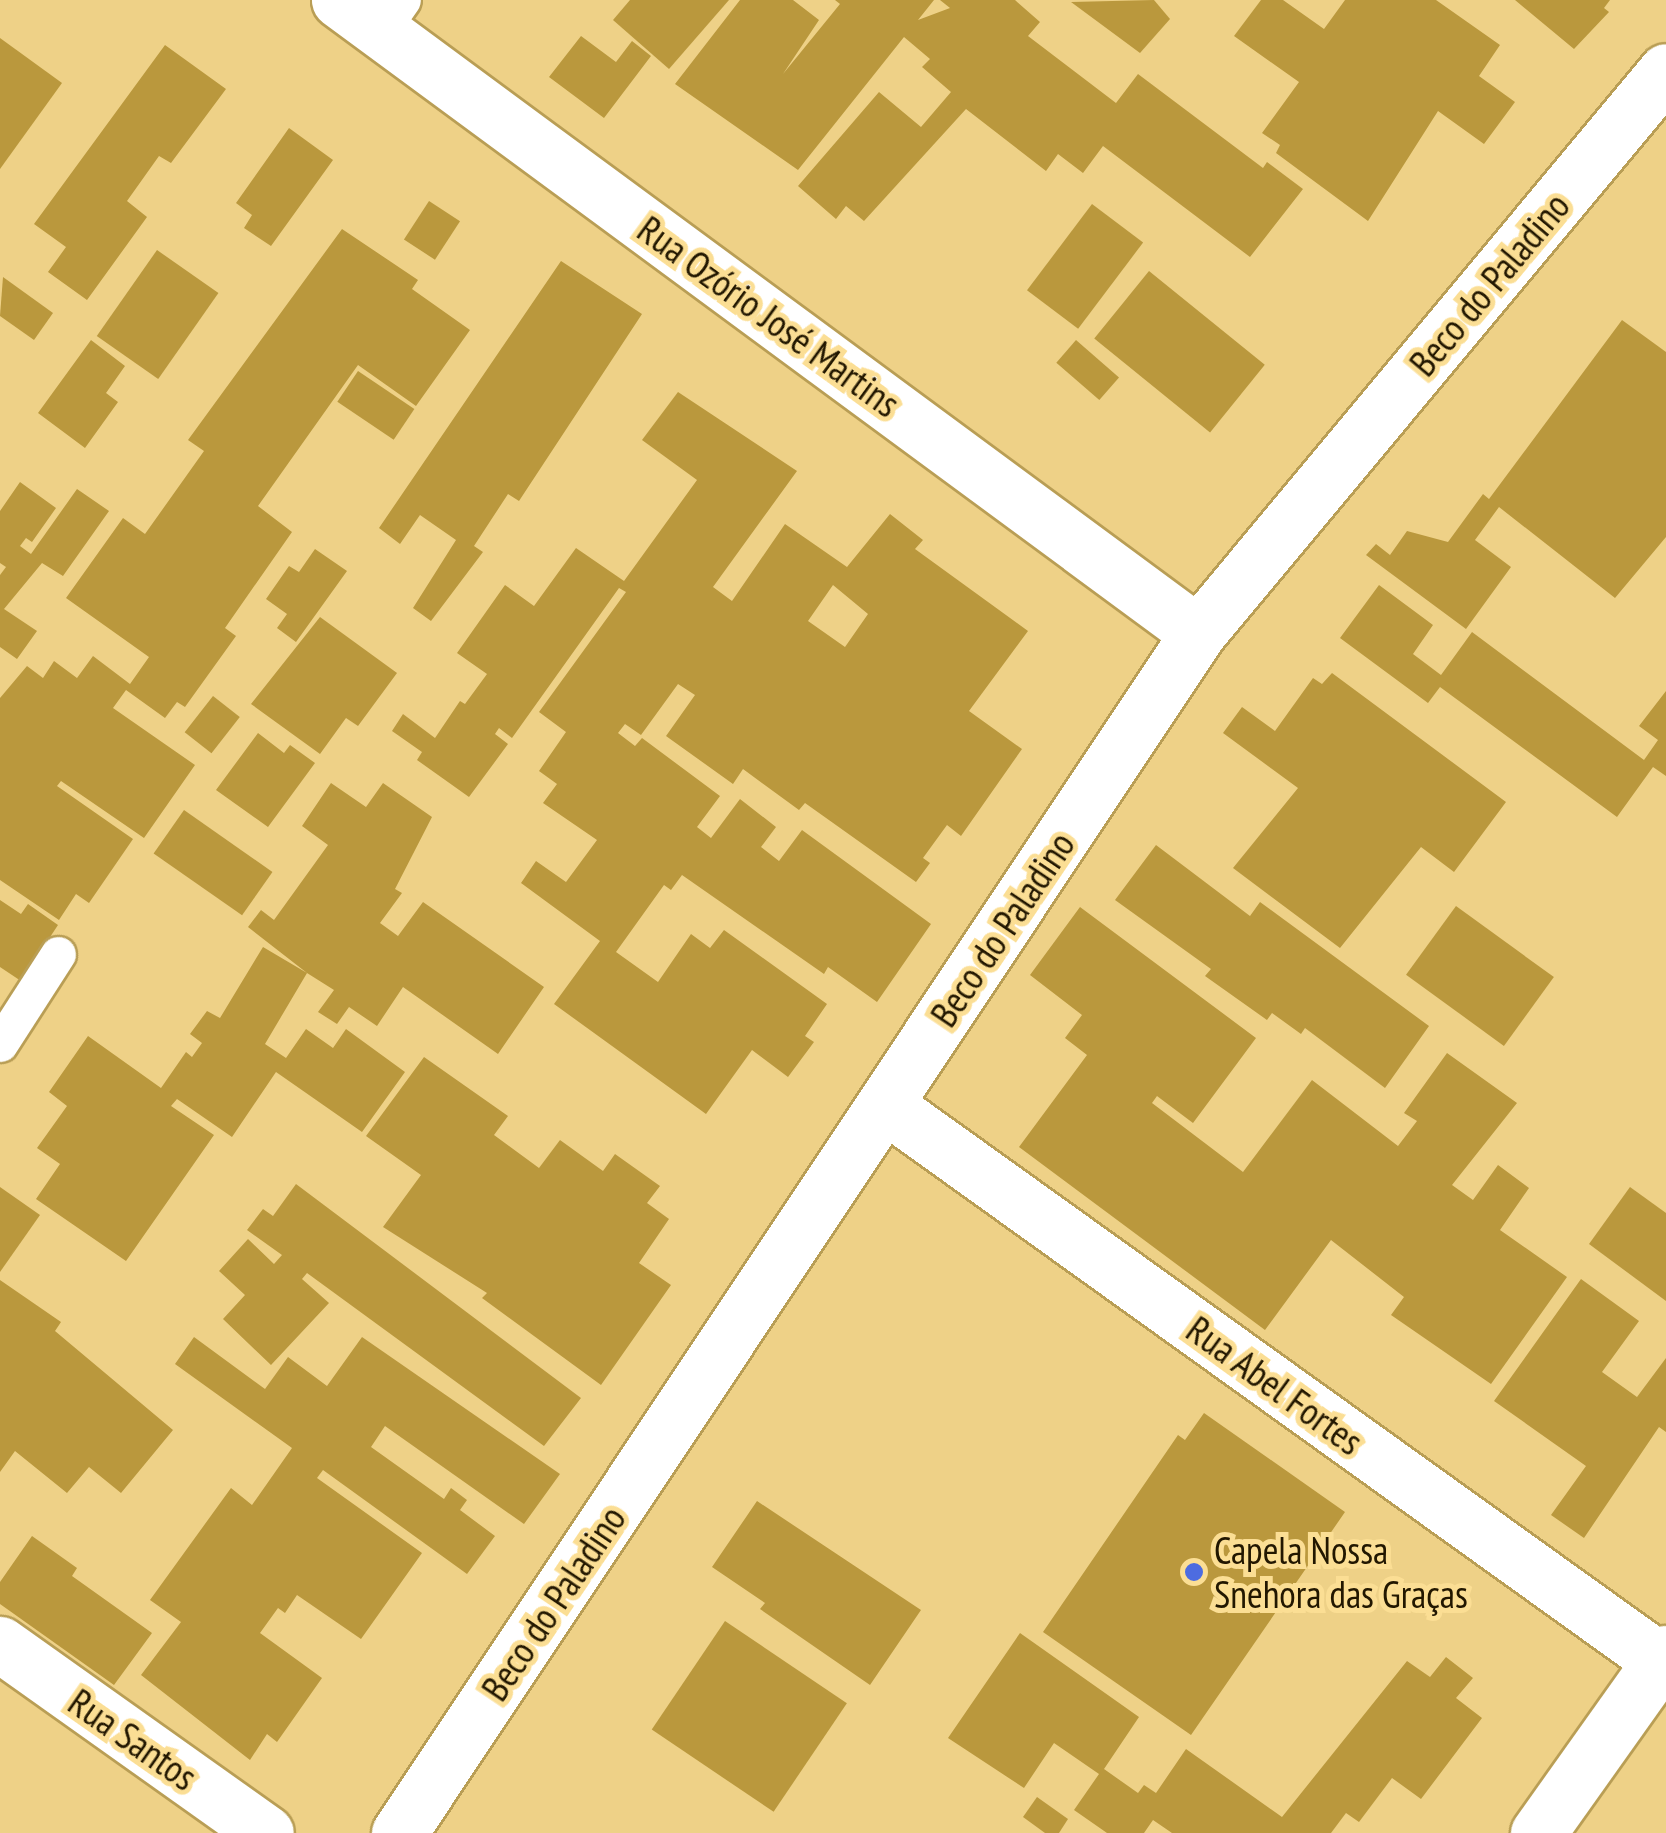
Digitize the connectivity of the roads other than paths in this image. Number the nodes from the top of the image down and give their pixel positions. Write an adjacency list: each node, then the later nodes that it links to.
1 (374, 10): 3 (street, Rua Ozório José Martins)
2 (1666, 72): 3 (street, Beco do Paladino)
3 (1198, 634): 6 (street, Beco do Paladino)
4 (58, 954): 5 (lane)
5 (0, 1044)
6 (884, 1105): 8 (street, Rua Abel Fortes); 10 (street, Beco do Paladino)
7 (0, 1644): 9 (street, Rua Santos)
8 (1664, 1659): 11 (street)
9 (266, 1833)
10 (399, 1833)
11 (1538, 1833)

